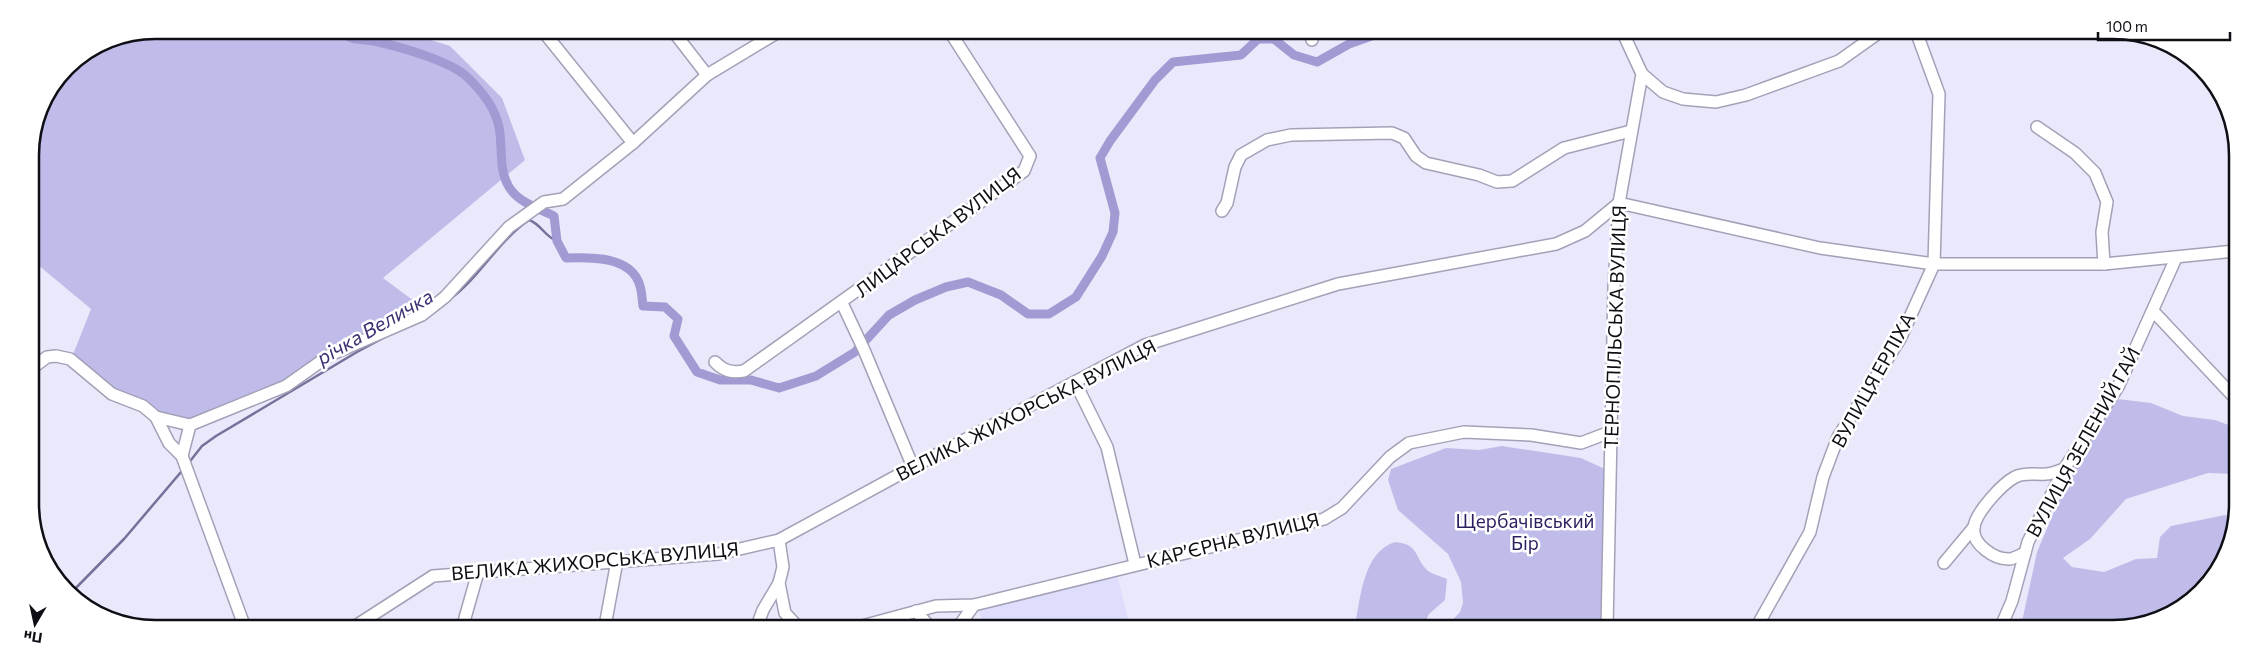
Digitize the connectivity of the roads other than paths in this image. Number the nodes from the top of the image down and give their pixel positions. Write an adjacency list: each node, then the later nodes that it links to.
1 (549, 39): 12 (street)
2 (679, 39): 9 (street)
3 (767, 39): 9 (street)
4 (955, 39): 19 (street, ЛИЦАРСЬКА ВУЛИЦЯ)
5 (1626, 39): 8 (street)
6 (1870, 39): 8 (street)
7 (1919, 39): 17 (street, ВУЛИЦЯ ЕРЛІХА)
8 (1642, 74): 11 (street, ТЕРНОПІЛЬСЬКА ВУЛИЦЯ)
9 (707, 75): 12 (street)
10 (2037, 126): 18 (street)
11 (1631, 131): 13 (street, ТЕРНОПІЛЬСЬКА ВУЛИЦЯ); 14 (street)
12 (633, 143): 26 (street)
13 (1619, 203): 17 (street); 23 (street, ВЕЛИКА ЖИХОРСЬКА ВУЛИЦЯ); 27 (street, ТЕРНОПІЛЬСЬКА ВУЛИЦЯ)
14 (1222, 211)
15 (2229, 252): 16 (street)
16 (2176, 258): 18 (street); 20 (street, ВУЛИЦЯ ЗЕЛЕНИЙ ГАЙ)
17 (1934, 264): 18 (street); 51 (street, ВУЛИЦЯ ЕРЛІХА)
18 (2104, 264)
19 (842, 303): 21 (street, ЛИЦАРСЬКА ВУЛИЦЯ); 29 (street, ЛИЦАРСЬКА ВУЛИЦЯ)
20 (2153, 310): 24 (street); 30 (street, ВУЛИЦЯ ЗЕЛЕНИЙ ГАЙ)
21 (715, 362)
22 (39, 363): 25 (street)
23 (1075, 382): 29 (street, ВЕЛИКА ЖИХОРСЬКА ВУЛИЦЯ); 36 (street)
24 (2229, 393)
25 (156, 417): 26 (street); 28 (street)
26 (190, 425): 28 (street)
27 (1610, 432): 36 (street, КАР’ЄРНА ВУЛИЦЯ); 50 (street, ТЕРНОПІЛЬСЬКА ВУЛИЦЯ)
28 (182, 456): 41 (street)
29 (913, 467): 32 (street, ВЕЛИКА ЖИХОРСЬКА ВУЛИЦЯ)
30 (2064, 469): 31 (street); 33 (street, ВУЛИЦЯ ЗЕЛЕНИЙ ГАЙ)
31 (1974, 527): 33 (street); 35 (street)
32 (779, 540): 34 (street, ВЕЛИКА ЖИХОРСЬКА ВУЛИЦЯ); 38 (street)
33 (2025, 554): 52 (street, ВУЛИЦЯ ЗЕЛЕНИЙ ГАЙ)
34 (617, 561): 37 (street, ВЕЛИКА ЖИХОРСЬКА ВУЛИЦЯ); 44 (street)
35 (1944, 563)
36 (1135, 564): 39 (street, КАР’ЄРНА ВУЛИЦЯ)
37 (478, 572): 42 (street, ВЕЛИКА ЖИХОРСЬКА ВУЛИЦЯ); 43 (street)
38 (779, 583): 45 (street); 46 (street)
39 (974, 605): 40 (street, КАР’ЄРНА ВУЛИЦЯ); 49 (street)
40 (916, 611): 47 (street, КАР’ЄРНА ВУЛИЦЯ); 48 (street)
41 (242, 620)
42 (365, 620)
43 (465, 620)
44 (606, 620)
45 (759, 620)
46 (791, 620)
47 (884, 620)
48 (924, 620)
49 (963, 620)
50 (1608, 620)
51 (1760, 620)
52 (2004, 620)

